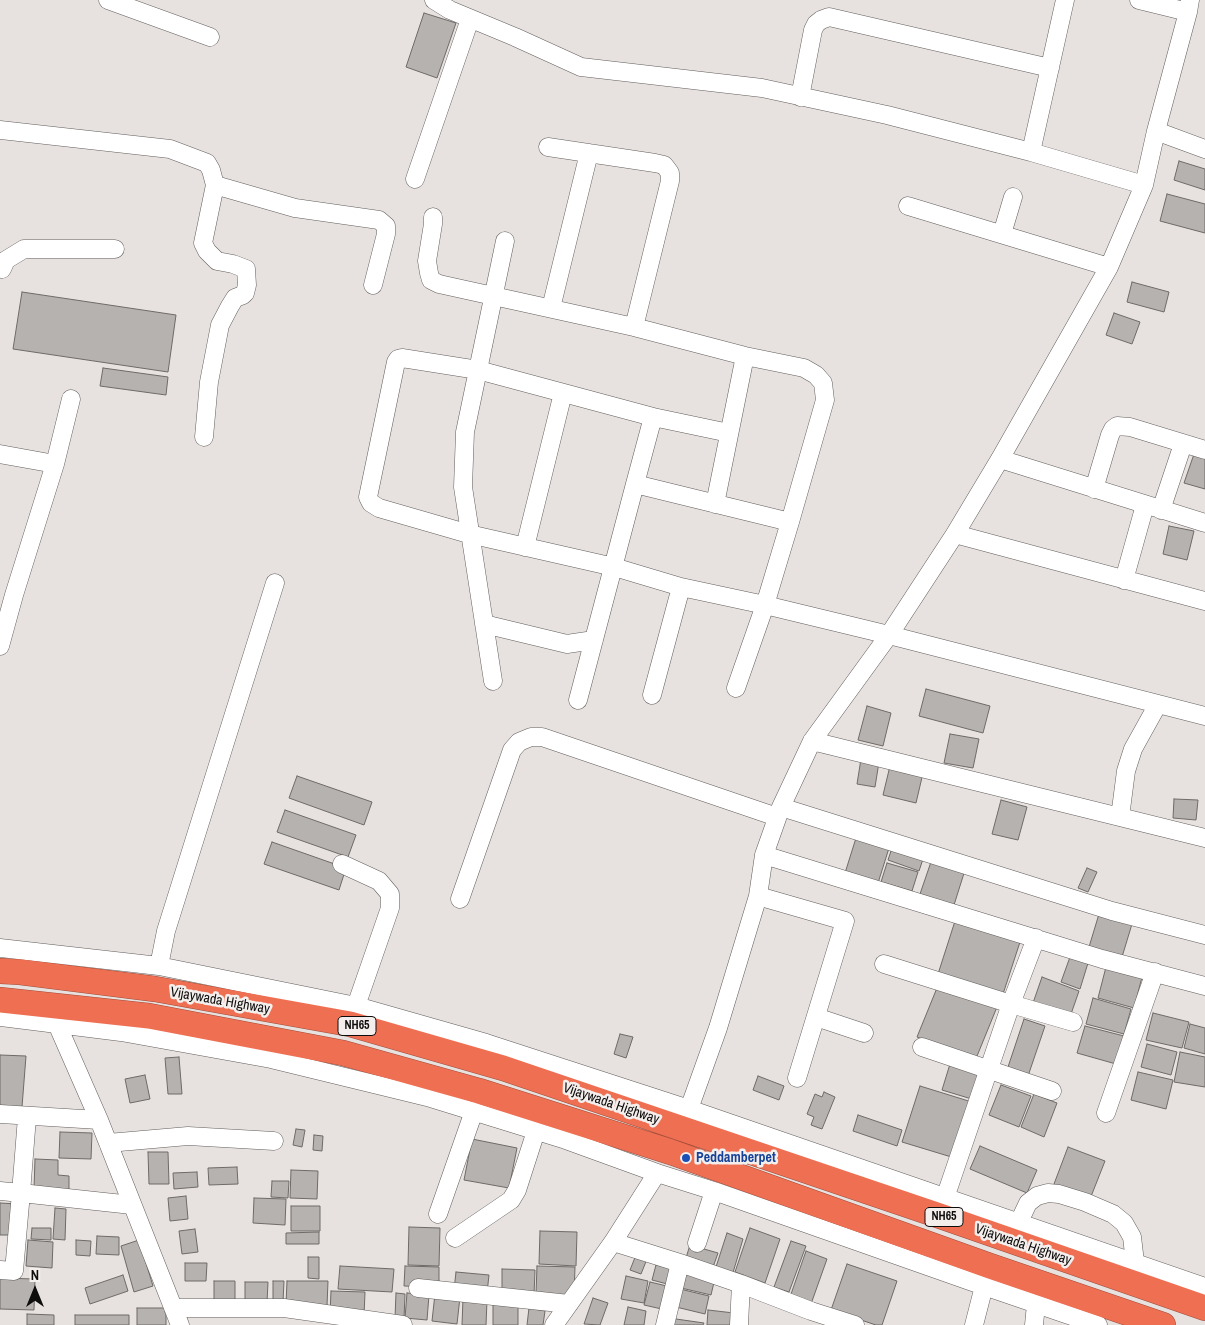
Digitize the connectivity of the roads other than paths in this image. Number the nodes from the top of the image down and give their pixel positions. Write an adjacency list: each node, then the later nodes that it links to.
1 (108, 0): 7 (street)
2 (434, 0): 6 (street)
3 (1065, 0): 8 (street)
4 (1139, 0): 5 (street)
5 (1189, 6): 11 (street)
6 (470, 18): 9 (street); 16 (street)
7 (210, 37)
8 (1050, 68): 9 (street); 14 (street)
9 (800, 97): 14 (street)
10 (0, 130): 17 (street)
11 (1156, 131): 13 (street); 18 (street)
12 (548, 147): 15 (street)
13 (1205, 149)
14 (1031, 152): 18 (street)
15 (589, 153): 29 (street); 30 (street)
16 (415, 179)
17 (215, 185): 27 (street); 37 (street)
18 (1144, 185): 25 (street)
19 (1013, 196): 22 (street)
20 (908, 206): 22 (street)
21 (433, 217): 28 (street)
22 (1002, 234): 25 (street)
23 (505, 241): 28 (street)
24 (115, 249): 26 (street)
25 (1109, 267): 41 (street)
26 (0, 272)
27 (373, 285)
28 (494, 295): 29 (street); 32 (street)
29 (551, 308): 30 (street)
30 (634, 327): 31 (street)
31 (745, 356): 36 (street); 47 (street)
32 (478, 370): 33 (street); 49 (street); 49 (street)
33 (564, 393): 35 (street); 51 (street)
34 (70, 399): 42 (street)
35 (654, 417): 36 (street); 43 (street)
36 (729, 433): 45 (street)
37 (204, 437)
38 (1183, 444): 39 (street); 44 (street); 46 (street)
39 (1205, 450)
40 (0, 454): 42 (street)
41 (1000, 459): 44 (street); 50 (street)
42 (55, 464): 56 (street)
43 (635, 484): 45 (street); 52 (street)
44 (1094, 489): 46 (street)
45 (715, 504): 47 (street)
46 (1153, 507): 48 (street); 53 (street)
47 (790, 522): 58 (street)
48 (1205, 522)
49 (470, 534): 51 (street); 59 (street)
50 (955, 534): 53 (street); 60 (street)
51 (525, 547): 52 (street)
52 (614, 567): 55 (street); 61 (street)
53 (1124, 580): 57 (street)
54 (275, 583): 81 (street)
55 (681, 587): 58 (street); 65 (street)
56 (7, 593): 62 (street)
57 (1205, 601)
58 (765, 605): 60 (street); 64 (street)
59 (484, 624): 61 (street); 63 (street)
60 (889, 635): 67 (street); 69 (street)
61 (594, 640): 66 (street)
62 (0, 646)
63 (493, 681)
64 (736, 688)
65 (652, 695)
66 (578, 700)
67 (1158, 704): 68 (street); 71 (street)
68 (1205, 716)
69 (812, 741): 70 (street); 71 (street)
70 (779, 812): 73 (street); 76 (street); 77 (street)
71 (1120, 817): 72 (street)
72 (1205, 838)
73 (764, 855): 75 (street); 78 (street)
74 (342, 864): 87 (street)
75 (758, 896): 89 (street); 97 (street)
76 (460, 899)
77 (1205, 935)
78 (1036, 938): 83 (street); 86 (street)
79 (0, 948): 81 (street)
80 (884, 964): 86 (street)
81 (159, 966): 87 (street)
82 (0, 971): 127 (highway, Vijaywada Highway / NH65)
83 (1155, 972): 84 (street); 99 (street)
84 (1205, 986)
85 (0, 1000): 138 (highway, Vijaywada Highway / NH65)
86 (1011, 1004): 90 (street); 94 (street)
87 (356, 1006): 97 (street)
88 (0, 1017): 91 (street)
89 (816, 1017): 92 (street); 95 (street)
90 (1073, 1022)
91 (57, 1024): 98 (street); 102 (street)
92 (864, 1033)
93 (922, 1047): 94 (street)
94 (990, 1069): 96 (street); 110 (street)
95 (797, 1078)
96 (1052, 1090)
97 (689, 1109): 110 (street)
98 (474, 1111): 103 (street); 112 (street)
99 (1106, 1113)
100 (0, 1114): 101 (street)
101 (27, 1117): 102 (street); 109 (street)
102 (99, 1120): 105 (street)
103 (536, 1131): 106 (street); 114 (street)
104 (274, 1141): 105 (street)
105 (108, 1144): 111 (street)
106 (657, 1173): 108 (street); 115 (street)
107 (0, 1191): 109 (street)
108 (714, 1191): 116 (street); 121 (street)
109 (21, 1193): 111 (street); 119 (street)
110 (945, 1198): 113 (street)
111 (132, 1205): 126 (street)
112 (438, 1214)
113 (1019, 1222): 117 (street); 117 (street)
114 (455, 1238)
115 (612, 1242): 118 (street); 124 (street)
116 (697, 1243)
117 (1135, 1262): 122 (street)
118 (680, 1264): 120 (street); 132 (street)
119 (0, 1270)
120 (741, 1284): 128 (street); 133 (street)
121 (984, 1286): 125 (street); 135 (street)
122 (1205, 1287)
123 (418, 1288): 124 (street)
124 (569, 1304): 131 (street)
125 (1036, 1304): 136 (street); 137 (street)
126 (173, 1308): 129 (street); 130 (street)
127 (1205, 1308)
128 (810, 1318): 134 (street)
129 (180, 1325)
130 (403, 1325)
131 (554, 1325)
132 (665, 1325)
133 (739, 1325)
134 (855, 1325)
135 (974, 1325)
136 (1034, 1325)
137 (1098, 1325)
138 (1162, 1325)

